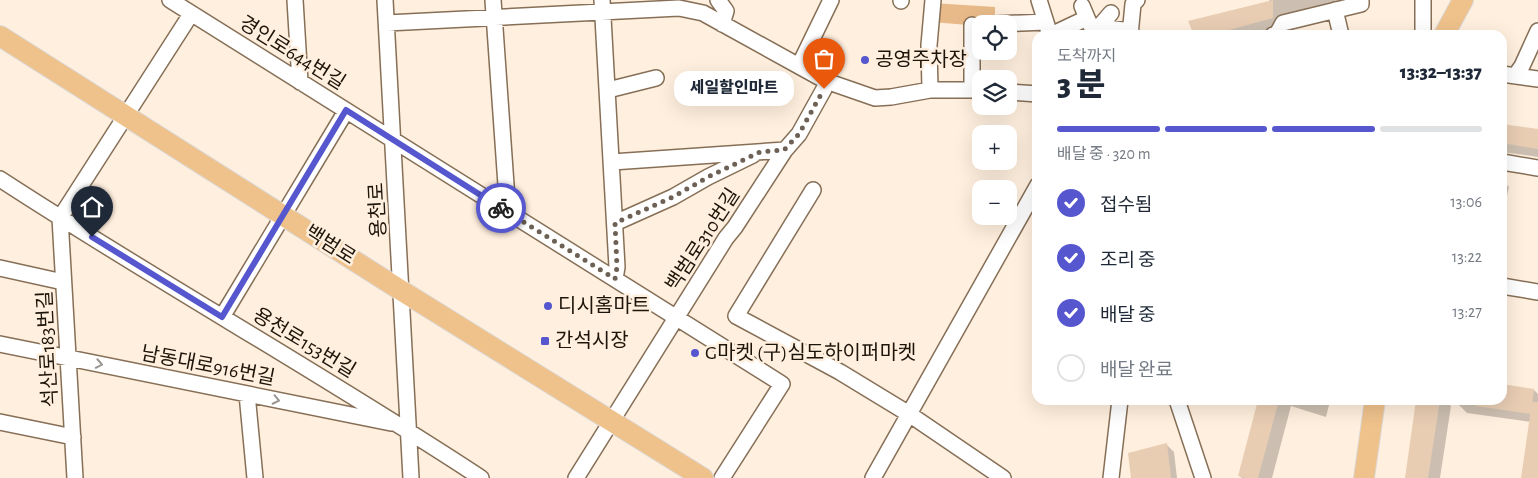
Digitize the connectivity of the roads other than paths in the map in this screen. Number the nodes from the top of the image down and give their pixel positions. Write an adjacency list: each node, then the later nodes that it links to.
1 (170, 0): 16 (street, 경인로644번길)
2 (295, 0): 40 (street)
3 (385, 0): 18 (street, 용천로)
4 (494, 0): 17 (street)
5 (718, 0): 19 (street)
6 (831, 0): 35 (street)
7 (1039, 0): 23 (street)
8 (1137, 0): 28 (street)
9 (1361, 0): 14 (street)
10 (1423, 0): 31 (street)
11 (1463, 0): 32 (main road)
12 (602, 6): 17 (street); 19 (street); 41 (street)
13 (932, 6): 42 (street)
14 (1334, 10): 29 (street); 30 (street)
15 (1111, 13): 21 (street)
16 (191, 14): 40 (street, 경인로644번길); 47 (street)
17 (495, 18): 18 (street); 57 (street)
18 (387, 23): 48 (street, 용천로)
19 (722, 24): 35 (street)
20 (1017, 27): 22 (street)
21 (1099, 27): 25 (street); 27 (street)
22 (1041, 30)
23 (1049, 30)
24 (1051, 30): 26 (street)
25 (1093, 30)
26 (1093, 30)
27 (1115, 30)
28 (1131, 30)
29 (1279, 30)
30 (1339, 30)
31 (1423, 30)
32 (1447, 30)
33 (1538, 32): 36 (street)
34 (0, 36): 47 (main road, 백범로)
35 (799, 66): 39 (street)
36 (1509, 75): 38 (street)
37 (656, 78): 41 (street)
38 (1538, 79)
39 (826, 81): 42 (street); 49 (street, 백범로310번길)
40 (300, 82): 46 (street, 경인로644번길)
41 (608, 90): 51 (street)
42 (930, 90): 43 (street)
43 (972, 90)
44 (1017, 93): 45 (street)
45 (1032, 94)
46 (346, 110): 48 (street, 경인로644번길); 58 (street)
47 (126, 116): 58 (main road, 백범로); 59 (street)
48 (394, 140): 57 (street, 경인로644번길); 65 (street, 용천로)
49 (784, 150): 50 (street); 68 (street, 백범로310번길)
50 (760, 152): 51 (street); 60 (street)
51 (612, 162): 60 (street)
52 (1507, 163): 53 (street)
53 (1538, 168)
54 (0, 179): 59 (street, 용천로153번길)
55 (812, 190): 75 (street)
56 (1032, 196): 75 (street)
57 (501, 208): 62 (street, 경인로644번길)
58 (283, 215): 65 (main road, 백범로); 67 (street)
59 (60, 218): 63 (street, 석산로183번길); 67 (street, 용천로153번길)
60 (615, 223): 62 (street)
61 (0, 268): 63 (street)
62 (615, 279): 68 (street, 경인로644번길)
63 (64, 282): 70 (street, 석산로183번길)
64 (1507, 287): 66 (street)
65 (402, 291): 76 (main road, 백범로); 78 (street, 용천로)
66 (1538, 292)
67 (222, 317): 78 (street, 용천로153번길)
68 (677, 318): 76 (street, 백범로310번길); 86 (street, 경인로644번길)
69 (0, 344): 70 (street, 남동대로916번길)
70 (68, 358): 71 (street, 남동대로916번길, one-way to 71); 79 (street, 석산로183번길)
71 (247, 394): 78 (street, 남동대로916번길, one-way to 78); 82 (street)
72 (1119, 405): 89 (street)
73 (1179, 405): 90 (street)
74 (1375, 405): 91 (main road)
75 (909, 414): 87 (street); 88 (street)
76 (611, 420): 80 (main road, 백범로); 85 (street)
77 (0, 422): 79 (street)
78 (406, 428): 83 (street, 용천로); 84 (street, 용천로153번길)
79 (73, 437): 81 (street, 석산로183번길)
80 (699, 477)
81 (76, 478)
82 (255, 478)
83 (411, 478)
84 (481, 478)
85 (576, 478)
86 (722, 478)
87 (874, 478)
88 (1003, 478)
89 (1111, 478)
90 (1203, 478)
91 (1364, 478)

